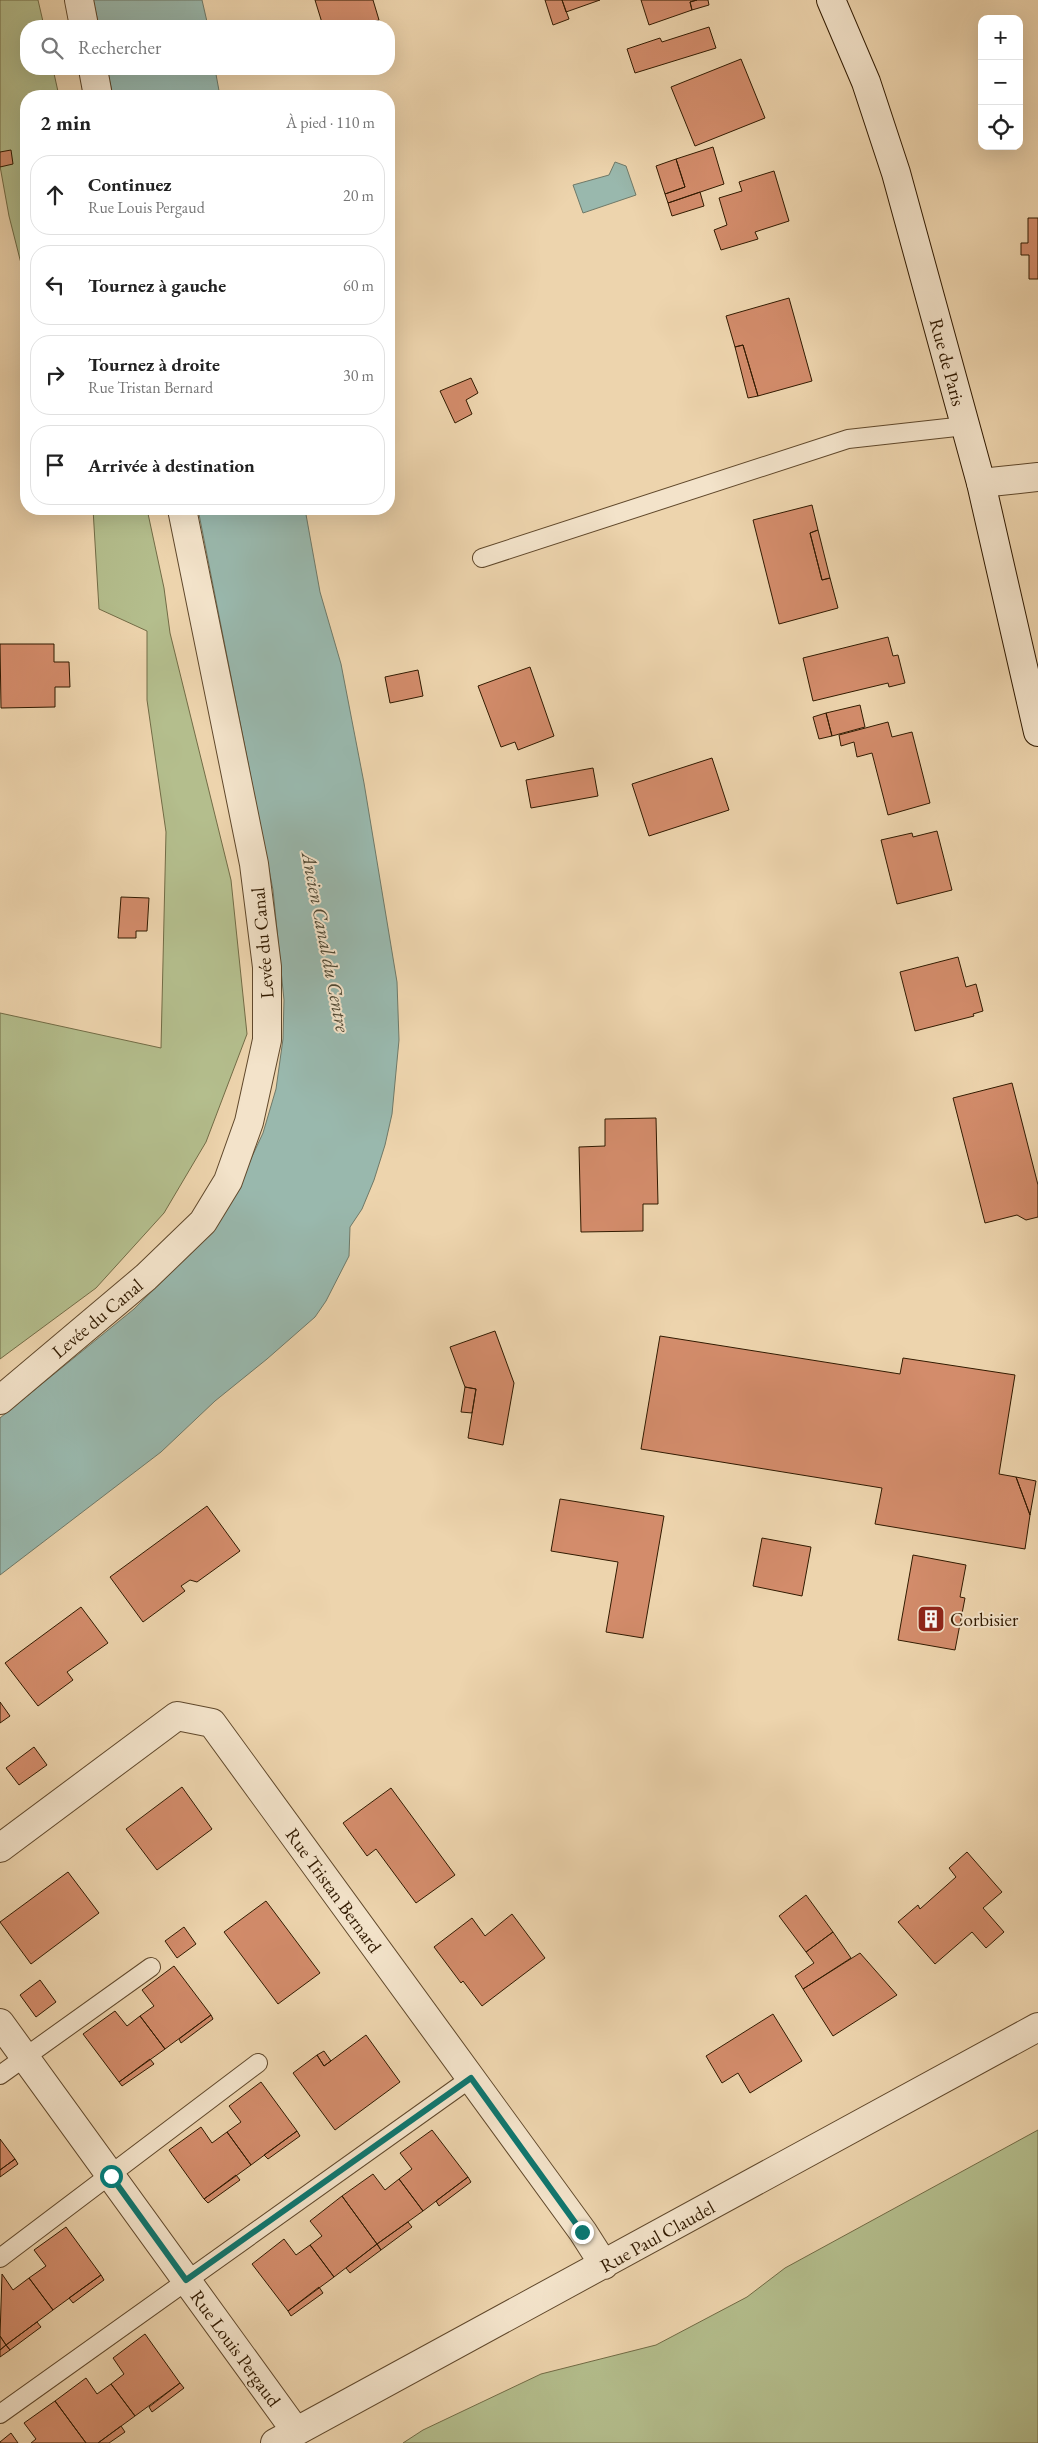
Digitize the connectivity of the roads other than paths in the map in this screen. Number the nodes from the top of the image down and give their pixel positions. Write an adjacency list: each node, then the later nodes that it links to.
1 (79, 0): 3 (street)
2 (831, 0): 6 (street, Rue de Paris)
3 (83, 20)
4 (94, 75): 5 (street)
5 (97, 90)
6 (966, 426): 8 (street, Rue de Paris); 10 (lane)
7 (1038, 477): 8 (street)
8 (981, 483): 11 (street, Rue de Paris)
9 (183, 515): 12 (street, Levée du Canal)
10 (482, 558)
11 (1038, 732)
12 (0, 1400)
13 (0, 1848): 20 (street, Rue Tristan Bernard)
14 (151, 1967): 17 (lane)
15 (0, 2023): 17 (street, Rue Louis Pergaud)
16 (1038, 2026): 23 (street, Rue Paul Claudel)
17 (24, 2057): 19 (lane); 21 (street, Rue Louis Pergaud)
18 (258, 2063): 21 (lane)
19 (0, 2075)
20 (471, 2078): 23 (street, Rue Tristan Bernard); 24 (lane)
21 (111, 2176): 22 (lane); 24 (street, Rue Louis Pergaud)
22 (0, 2258)
23 (604, 2265): 26 (street, Rue Paul Claudel)
24 (186, 2280): 25 (lane); 26 (street, Rue Louis Pergaud)
25 (0, 2414)
26 (285, 2437)

